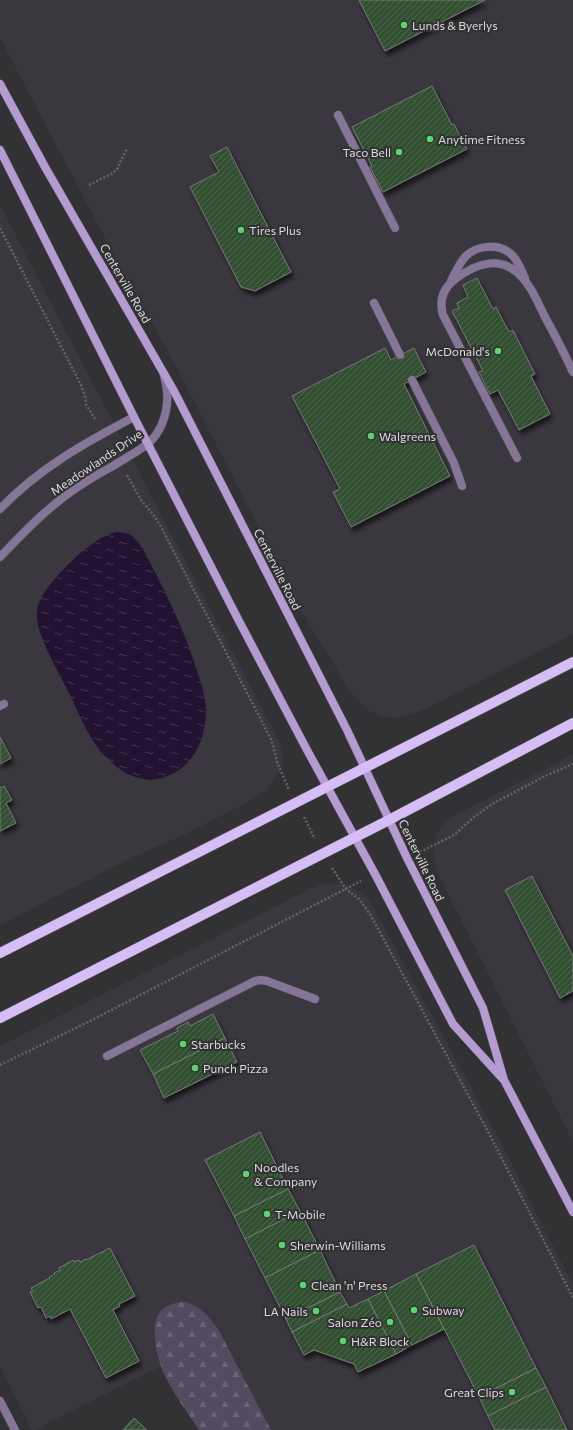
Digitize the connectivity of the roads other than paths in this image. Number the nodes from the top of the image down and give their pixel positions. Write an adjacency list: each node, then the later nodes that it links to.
1 (0, 84): 9 (main road, Centerville Road)
2 (338, 115): 4 (street)
3 (0, 150): 12 (main road, Centerville Road)
4 (395, 228)
5 (448, 285): 6 (street); 6 (street); 14 (street)
6 (532, 291): 10 (street)
7 (374, 303): 8 (street)
8 (400, 355)
9 (161, 369): 13 (street, Meadowlands Drive); 20 (main road, Centerville Road)
10 (573, 372)
11 (412, 380): 15 (street)
12 (134, 417): 13 (main road, Centerville Road); 16 (street, Meadowlands Drive)
13 (147, 444): 17 (street, Meadowlands Drive); 21 (main road, Centerville Road)
14 (517, 458)
15 (462, 486)
16 (0, 509)
17 (0, 557)
18 (573, 662): 20 (main road)
19 (573, 723): 22 (main road)
20 (365, 768): 21 (main road); 22 (main road, Centerville Road)
21 (327, 787): 23 (main road, Centerville Road); 24 (main road)
22 (389, 820): 23 (main road); 28 (main road, Centerville Road)
23 (355, 837): 26 (main road); 28 (main road, Centerville Road)
24 (0, 952)
25 (315, 998): 27 (street)
26 (0, 1018)
27 (106, 1056)
28 (504, 1080): 29 (main road, Centerville Road)
29 (573, 1212)
30 (0, 1401): 31 (street)
31 (14, 1430)

